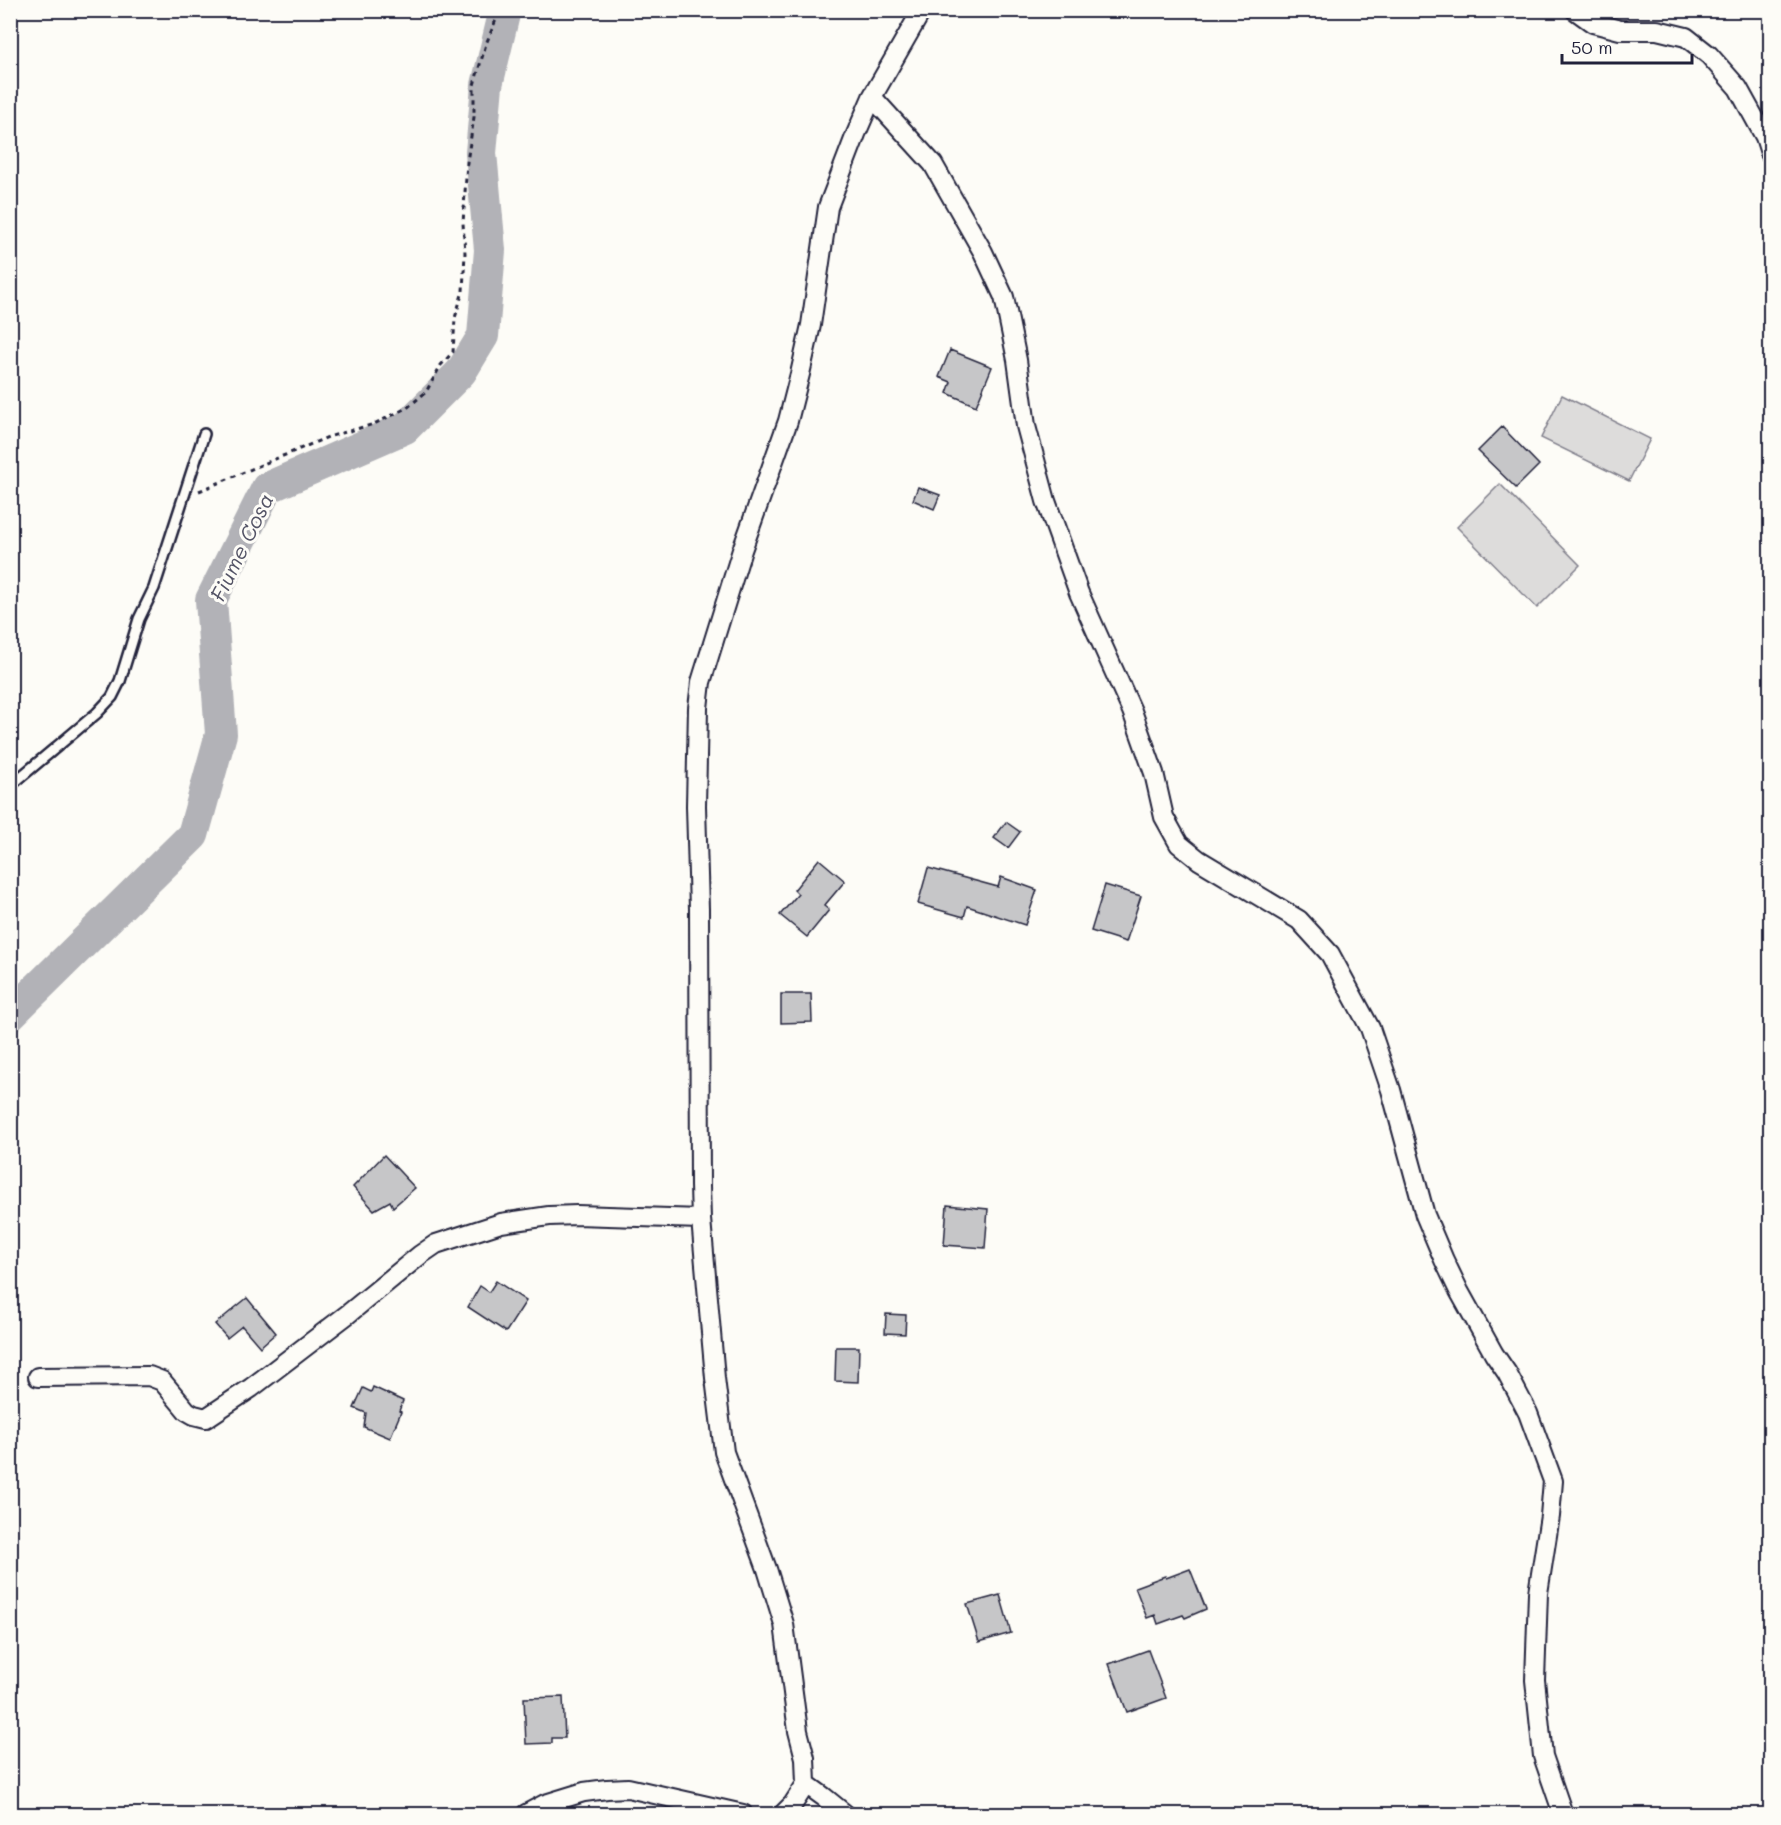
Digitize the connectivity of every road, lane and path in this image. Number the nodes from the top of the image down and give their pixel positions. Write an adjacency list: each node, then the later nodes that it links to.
1 (500, 10): 7 (path)
2 (922, 10): 4 (street)
3 (1575, 10): 5 (street)
4 (872, 97): 9 (street); 16 (street)
5 (1770, 153)
6 (204, 434): 7 (lane)
7 (181, 504): 8 (lane)
8 (10, 786)
9 (701, 1220): 10 (street); 11 (street)
10 (38, 1377)
11 (806, 1784): 14 (street); 15 (street)
12 (526, 1815): 13 (street)
13 (743, 1815)
14 (783, 1815)
15 (845, 1815)
16 (1563, 1815)

